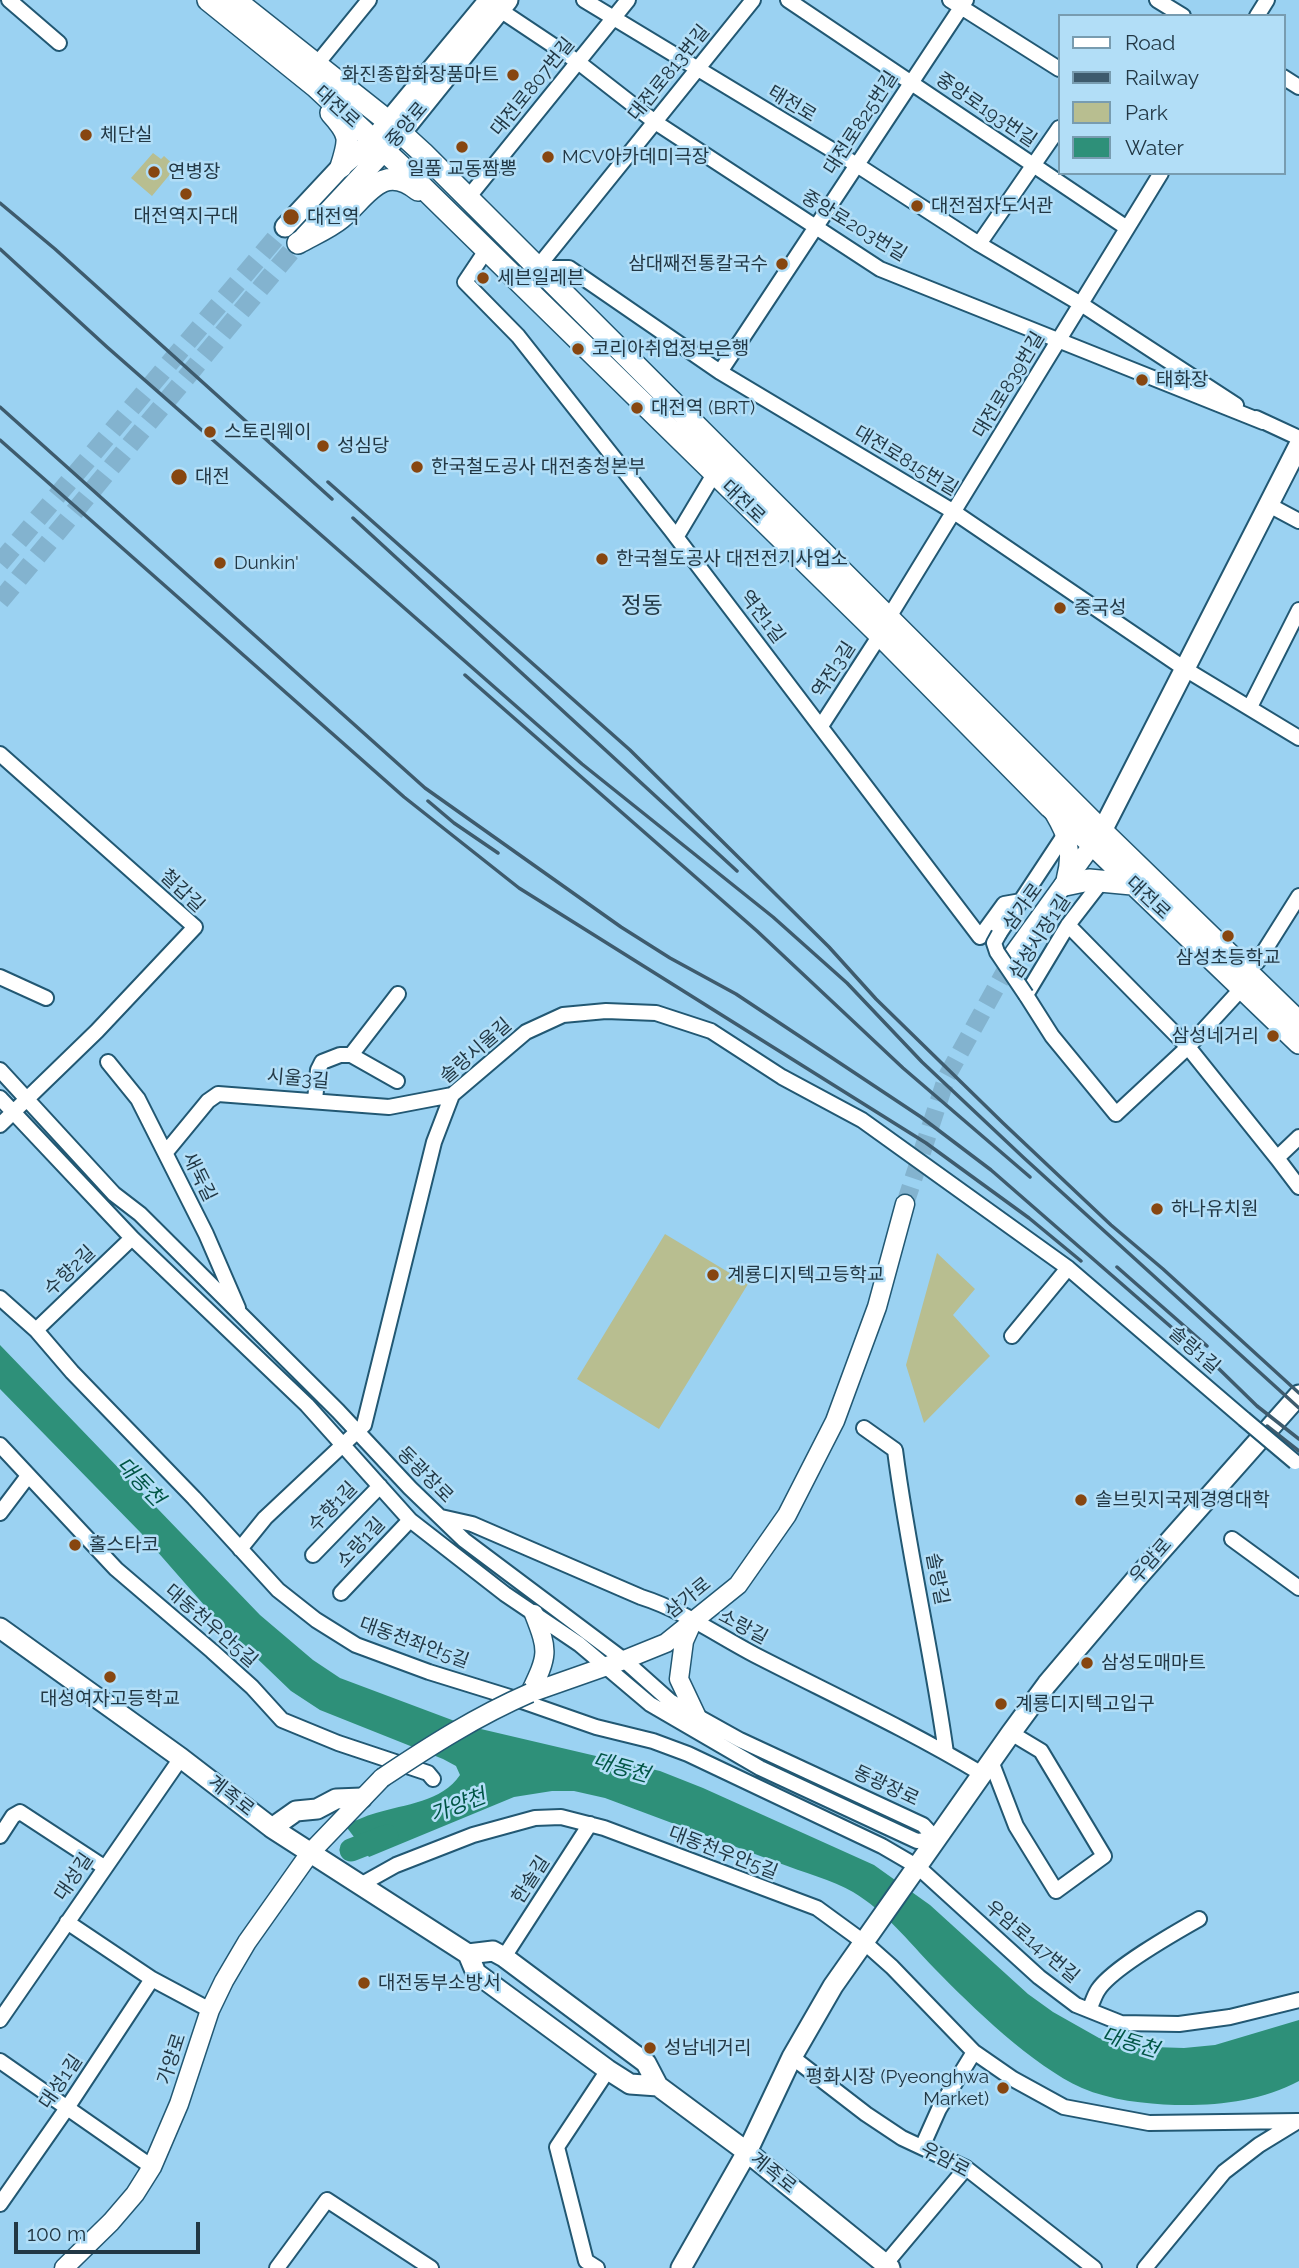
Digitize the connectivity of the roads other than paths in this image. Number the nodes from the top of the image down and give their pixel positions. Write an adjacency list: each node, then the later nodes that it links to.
1 (9, 0): 14 (street)
2 (208, 0): 20 (main road, 대전로)
3 (235, 0): 16 (main road, 대전로)
4 (369, 0): 16 (street)
5 (584, 0): 13 (street, 태전로)
6 (628, 0): 13 (street, 대전로807번길)
7 (752, 0): 18 (street, 대전로813번길)
8 (788, 0): 19 (street, 중앙로193번길)
9 (1157, 0): 12 (street)
10 (494, 2): 15 (street, 중앙로203번길); 22 (main road, 중앙로)
11 (959, 2): 17 (street); 19 (street, 대전로825번길)
12 (1180, 14)
13 (613, 19): 15 (street, 대전로807번길); 18 (street, 태전로)
14 (59, 43)
15 (578, 62): 21 (street, 중앙로203번길); 29 (street, 대전로807번길)
16 (316, 65): 22 (main road, 대전로)
17 (1058, 68)
18 (697, 69): 21 (street, 대전로813번길); 25 (street, 태전로)
19 (911, 83): 25 (street, 대전로825번길); 26 (street, 중앙로193번길)
20 (316, 87): 24 (main road, 대전로); 27 (main road)
21 (655, 122): 31 (street, 중앙로203번길); 36 (street, 대전로813번길)
22 (395, 127): 24 (main road, 중앙로); 29 (main road, 대전로)
23 (1058, 129): 26 (street)
24 (379, 145): 27 (main road, 중앙로); 30 (main road, 대전로); 33 (main road, 중앙로)
25 (857, 165): 31 (street, 대전로825번길); 34 (street, 태전로)
26 (1034, 165): 32 (street, 중앙로193번길); 34 (street)
27 (341, 167): 33 (main road, 중앙로)
28 (1160, 175): 32 (street, 대전로839번길)
29 (467, 199): 36 (main road, 대전로)
30 (450, 214): 33 (main road); 35 (main road, 대전로)
31 (816, 227): 38 (street, 중앙로203번길); 39 (street, 대전로825번길)
32 (1127, 228): 37 (street, 대전로839번길)
33 (292, 235)
34 (979, 244): 37 (street, 태전로)
35 (487, 249): 43 (main road, 대전로); 47 (street, 역전1길)
36 (537, 268): 39 (street, 대전로815번길); 49 (main road, 대전로)
37 (1081, 304): 38 (street, 대전로839번길); 40 (street, 태전로)
38 (1058, 341): 40 (street, 중앙로203번길); 45 (street, 대전로839번길)
39 (720, 372): 45 (street, 대전로815번길)
40 (1263, 422): 41 (street, 태전로)
41 (1299, 438)
42 (1299, 445): 44 (main road)
43 (714, 474): 47 (street); 49 (main road, 대전로)
44 (1269, 505): 46 (street); 50 (main road)
45 (954, 512): 49 (street, 대전로839번길); 50 (street, 대전로815번길)
46 (1299, 521)
47 (677, 536): 52 (street, 역전1길)
48 (1299, 611): 51 (street)
49 (885, 626): 52 (street, 역전3길); 55 (main road, 대전로); 57 (main road, 대전로)
50 (1185, 669): 51 (street, 대전로815번길); 57 (main road)
51 (1250, 707): 53 (street, 대전로815번길)
52 (821, 726): 62 (street, 역전1길)
53 (1299, 738)
54 (0, 754): 79 (street, 철갑길)
55 (1050, 807): 56 (street, 삼가로); 57 (main road, 대전로)
56 (1065, 834): 60 (street, 삼가로); 62 (street)
57 (1098, 838): 59 (main road, 대전로); 60 (street, 삼가로); 66 (main road, 대전로)
58 (1102, 881): 59 (main road); 60 (main road); 63 (street, 삼성시장1길)
59 (1132, 884): 66 (main road, 대전로)
60 (1065, 885): 64 (street, 삼가로)
61 (1299, 897): 66 (street)
62 (1021, 901): 68 (street, bridge)
63 (1068, 925): 68 (street, 삼성시장1길); 72 (street)
64 (1014, 953)
65 (0, 977): 69 (street)
66 (1245, 979): 70 (main road, 대전로); 71 (main road, 대전로); 72 (street)
67 (398, 994): 73 (street)
68 (1026, 995): 72 (street, 삼성시장1길)
69 (46, 998)
70 (1299, 1021)
71 (1299, 1042)
72 (1188, 1047): 86 (street)
73 (351, 1055): 76 (street); 80 (street)
74 (108, 1062): 85 (street, 새둑길)
75 (0, 1070): 79 (street, 동광장로)
76 (397, 1081)
77 (452, 1095): 80 (street, 시울3길); 82 (street, 솔랑시울길); 97 (street, 솔랑시울길)
78 (0, 1098): 81 (street, 동광장로)
79 (27, 1098): 81 (street, 철갑길); 92 (street, 동광장로)
80 (314, 1100): 85 (street, 시울3길)
81 (13, 1111): 83 (street, 철갑길); 89 (street, 동광장로)
82 (862, 1120): 90 (street, 솔랑1길)
83 (0, 1125)
84 (1299, 1137): 86 (street)
85 (166, 1152): 92 (street, 새둑길)
86 (1277, 1158): 87 (street)
87 (1299, 1187)
88 (905, 1204): 112 (street, 삼가로)
89 (132, 1238): 93 (street, 수향2길); 99 (street, 동광장로)
90 (1068, 1268): 94 (street); 100 (street, 솔랑1길, bridge)
91 (0, 1298): 93 (street, 대동천좌안5길)
92 (242, 1316): 97 (street, 동광장로)
93 (36, 1330): 107 (street, 대동천좌안5길)
94 (1012, 1336)
95 (1299, 1395): 118 (main road, 우암로)
96 (863, 1428): 119 (street, 솔랑길)
97 (356, 1433): 99 (street, 솔랑시울길); 104 (street, 동광장로)
98 (0, 1445): 101 (street, 대동천우안5길)
99 (343, 1445): 102 (street, 동광장로); 107 (street, 솔랑시울길)
100 (1297, 1465)
101 (28, 1476): 103 (street); 122 (street, 대동천우안5길)
102 (380, 1486): 105 (street, 동광장로); 108 (street, 수향1길)
103 (0, 1513)
104 (440, 1517): 112 (street, 소랑길); 114 (street, 동광장로)
105 (410, 1520): 110 (street, 소랑1길); 111 (street, 동광장로)
106 (1232, 1539): 109 (street)
107 (240, 1549): 130 (street, 대동천좌안5길)
108 (313, 1555)
109 (1299, 1588)
110 (341, 1593)
111 (534, 1614): 115 (street, 동광장로); 116 (street)
112 (693, 1622): 114 (street, 삼가로); 117 (street); 119 (street, 소랑길)
113 (0, 1628): 120 (main road, 계족로)
114 (624, 1660): 115 (street, 삼가로); 117 (street, 동광장로)
115 (607, 1667): 116 (street, 삼가로); 127 (street, 동광장로)
116 (530, 1693): 123 (street, 삼가로, bridge)
117 (696, 1715): 127 (street, 동광장로)
118 (1011, 1733): 121 (main road, 우암로); 121 (street)
119 (947, 1753): 121 (street, 소랑길)
120 (181, 1758): 125 (main road, 계족로); 129 (street, 대성길)
121 (987, 1767): 127 (main road, 우암로)
122 (433, 1779)
123 (362, 1798): 125 (main road); 128 (street, 삼가로)
124 (590, 1824): 131 (street, 대동천우안5길); 134 (street, 대동천우안5길); 136 (street, 한솔길)
125 (272, 1828): 128 (main road, 계족로)
126 (0, 1836): 129 (street)
127 (936, 1839): 130 (main road, 우암로)
128 (310, 1853): 131 (main road, 계족로); 139 (street, 가양로)
129 (104, 1867): 133 (street, 대성길)
130 (918, 1867): 134 (main road, 우암로); 140 (street, 우암로147번길)
131 (362, 1884): 135 (main road, 계족로)
132 (1199, 1919): 140 (street)
133 (67, 1922): 137 (street); 141 (street, 대성길)
134 (865, 1943): 142 (street, 대동천우안5길); 143 (main road, 우암로)
135 (468, 1954): 136 (main road); 145 (main road, 계족로)
136 (504, 1957): 146 (main road, 계족로)
137 (152, 1979): 139 (street); 147 (street, 대성1길)
138 (1299, 2000): 140 (street, 우암로147번길)
139 (210, 2010): 151 (street, 가양로)
140 (1089, 2010)
141 (0, 2020)
142 (974, 2052): 148 (street, 대동천우안5길); 149 (street)
143 (792, 2057): 149 (street, 우암로); 150 (main road, 우암로)
144 (0, 2061): 147 (street)
145 (608, 2070): 146 (main road, 계족로); 158 (street)
146 (657, 2086): 150 (main road, 계족로)
147 (67, 2108): 151 (street); 153 (street, 대성1길)
148 (1299, 2121): 161 (street)
149 (922, 2147): 152 (street, 우암로)
150 (747, 2152): 155 (main road, 계족로); 159 (main road, 우암로)
151 (152, 2167): 154 (street, 가양로)
152 (966, 2168): 155 (street, 계족로); 160 (street, 우암로)
153 (0, 2204)
154 (71, 2266)
155 (886, 2267)
156 (277, 2268): 157 (street)
157 (431, 2268)
158 (597, 2268)
159 (681, 2268)
160 (1094, 2268)
161 (1145, 2268)

